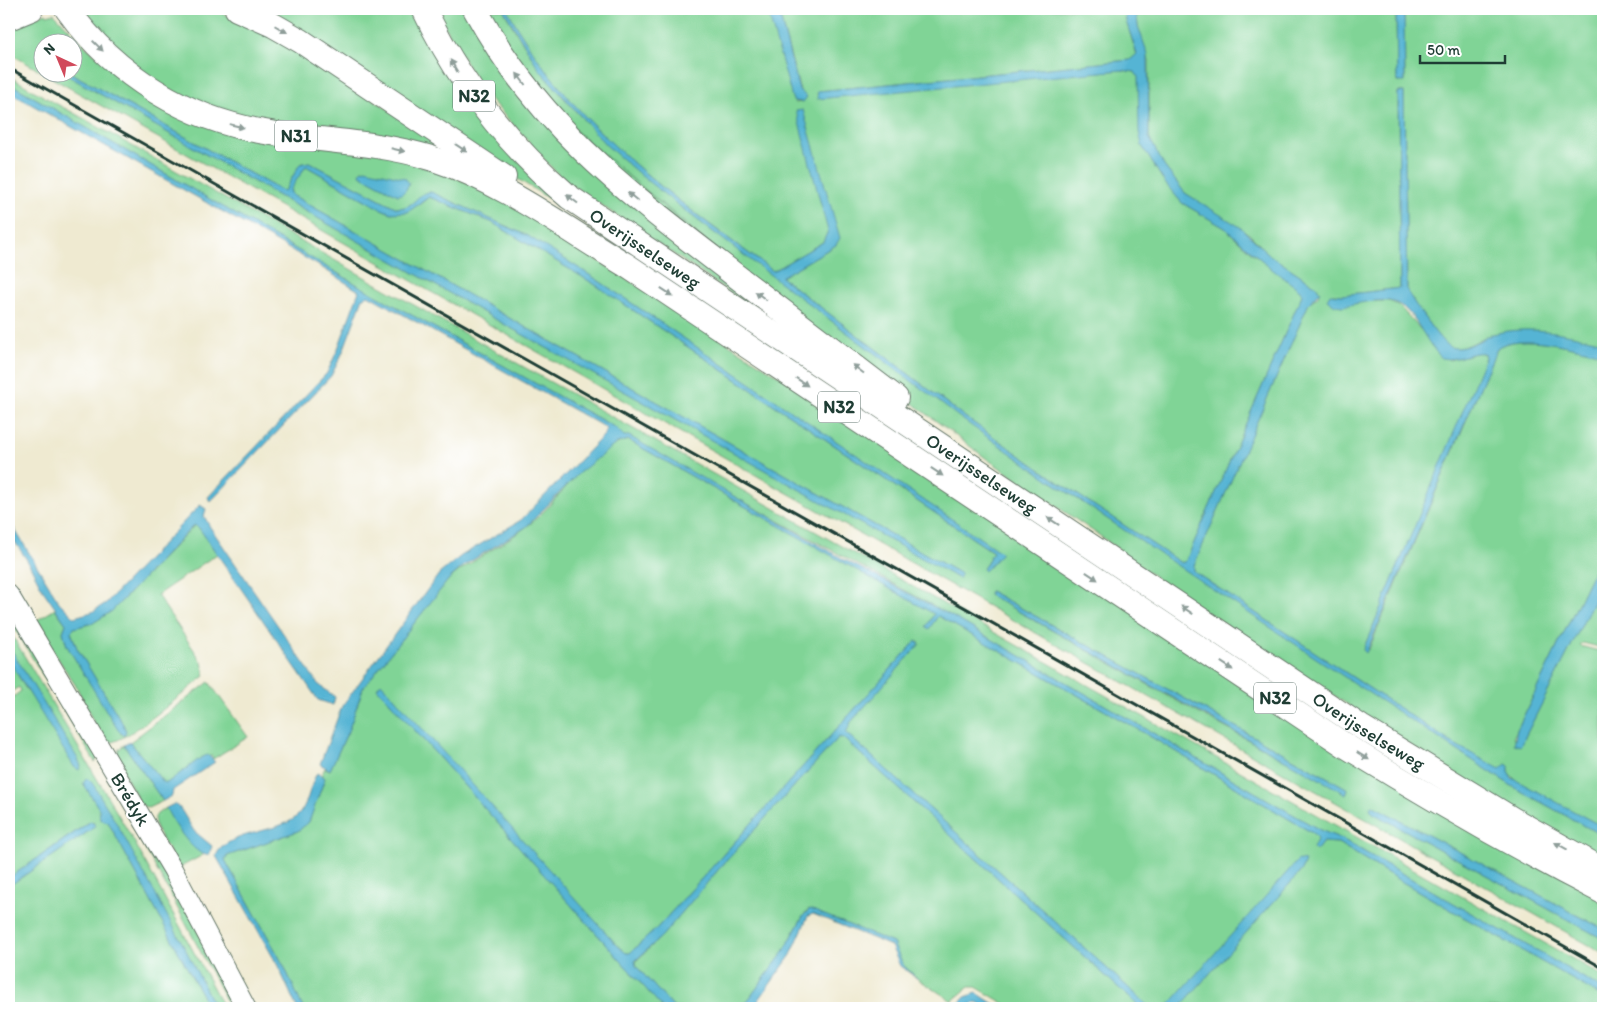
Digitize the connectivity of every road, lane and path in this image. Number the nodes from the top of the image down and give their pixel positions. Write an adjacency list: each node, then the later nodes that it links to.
1 (31, 9): 6 (highway)
2 (66, 9): 7 (highway, N31, one-way to 7)
3 (237, 9): 7 (highway, one-way to 7)
4 (424, 9): 8 (highway, Overijsselseweg / N32, one-way to 4)
5 (475, 9): 8 (highway, N32, one-way to 5)
6 (9, 18)
7 (626, 265): 11 (highway, Overijsselseweg / N32, one-way to 11)
8 (966, 463): 10 (highway, Overijsselseweg / N32, one-way to 8)
9 (9, 595): 12 (street, Brédyk)
10 (1603, 870)
11 (1603, 892)
12 (246, 1008)

